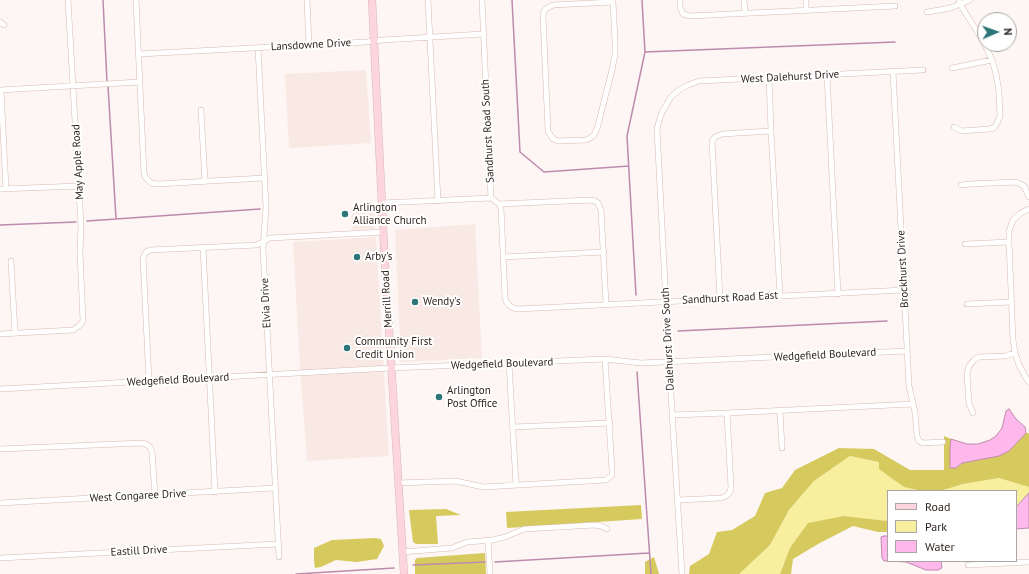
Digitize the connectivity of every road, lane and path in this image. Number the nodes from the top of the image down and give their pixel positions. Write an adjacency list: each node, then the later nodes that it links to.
1 (68, 0): 32 (street, May Apple Road)
2 (136, 0): 24 (street)
3 (307, 0): 22 (street)
4 (372, 0): 21 (main road, Merrill Road)
5 (428, 0): 20 (street)
6 (482, 0): 19 (street, Sandhurst Road South)
7 (680, 0): 18 (street)
8 (744, 0): 18 (street)
9 (806, 0): 16 (street)
10 (868, 0): 15 (street)
11 (970, 0): 13 (street)
12 (613, 1): 12 (street)
13 (960, 2): 17 (street); 25 (street)
14 (895, 6): 15 (street)
15 (868, 7): 16 (street)
16 (806, 10): 18 (street)
17 (927, 12)
18 (745, 13)
19 (483, 34): 20 (street, Lansdowne Drive); 45 (street, Sandhurst Road South)
20 (430, 37): 21 (street, Lansdowne Drive); 46 (street)
21 (374, 41): 22 (street, Lansdowne Drive); 47 (main road, Merrill Road)
22 (310, 45): 23 (street, Lansdowne Drive)
23 (258, 48): 24 (street, Lansdowne Drive); 38 (street, Elvia Drive)
24 (139, 54): 31 (street)
25 (992, 60): 26 (street); 36 (street)
26 (952, 68)
27 (923, 70): 28 (street, West Dalehurst Drive)
28 (893, 72): 29 (street, West Dalehurst Drive); 58 (street, Brockhurst Drive)
29 (827, 75): 30 (street, West Dalehurst Drive); 59 (street)
30 (769, 78): 34 (street, West Dalehurst Drive); 37 (street)
31 (140, 82): 32 (street); 39 (street)
32 (74, 86): 33 (street); 41 (street, May Apple Road)
33 (1, 90): 42 (street)
34 (666, 105): 62 (street, Dalehurst Drive South)
35 (201, 110): 39 (street)
36 (954, 127)
37 (771, 131): 60 (street); 61 (street)
38 (264, 178): 39 (street); 51 (street, Elvia Drive)
39 (205, 181)
40 (962, 185): 44 (street)
41 (79, 186): 42 (street); 66 (street, May Apple Road)
42 (6, 189): 43 (street)
43 (0, 190)
44 (1029, 197)
45 (491, 198): 46 (street); 48 (street, Sandhurst Road South)
46 (438, 201): 47 (street)
47 (382, 203): 50 (main road, Merrill Road)
48 (499, 204): 55 (street); 56 (street)
49 (1029, 209): 52 (street)
50 (384, 232): 51 (street); 73 (main road, Merrill Road)
51 (264, 241): 54 (street); 74 (street, Elvia Drive)
52 (1009, 242): 53 (street); 63 (street)
53 (964, 244)
54 (202, 247): 75 (street); 76 (street)
55 (604, 252): 56 (street); 64 (street)
56 (503, 256): 64 (street, Sandhurst Road East)
57 (11, 261): 66 (street)
58 (904, 290): 59 (street, Sandhurst Road East); 68 (street, Brockhurst Drive)
59 (838, 294): 60 (street, Sandhurst Road East)
60 (780, 296): 61 (street, Sandhurst Road East)
61 (720, 299): 62 (street, Sandhurst Road East)
62 (666, 302): 64 (street, Sandhurst Road East); 71 (street, Dalehurst Drive South)
63 (1012, 302): 65 (street); 69 (street)
64 (606, 304)
65 (967, 304)
66 (15, 333): 67 (street)
67 (0, 334)
68 (907, 351): 71 (street, Wedgefield Boulevard); 79 (street, Brockhurst Drive)
69 (1015, 353): 77 (street); 82 (street)
70 (606, 359): 71 (street, Wedgefield Boulevard); 72 (street, Wedgefield Boulevard); 84 (street)
71 (669, 362): 83 (street, Dalehurst Drive South)
72 (509, 364): 73 (street, Wedgefield Boulevard); 85 (street)
73 (391, 368): 74 (street, Wedgefield Boulevard); 89 (main road, Merrill Road)
74 (270, 375): 75 (street, Wedgefield Boulevard); 91 (street, Elvia Drive)
75 (209, 378): 76 (street, Wedgefield Boulevard); 92 (street)
76 (149, 381): 78 (street, Wedgefield Boulevard)
77 (1029, 382)
78 (0, 389)
79 (913, 404): 80 (street); 86 (street, Brockhurst Drive)
80 (780, 411): 81 (street); 87 (street)
81 (726, 413): 83 (street); 94 (street)
82 (973, 413)
83 (672, 415): 94 (street, Dalehurst Drive South)
84 (610, 423): 85 (street); 90 (street)
85 (513, 427): 90 (street)
86 (943, 442)
87 (782, 448)
88 (0, 449): 93 (street)
89 (398, 483): 90 (street); 99 (main road, Merrill Road)
90 (516, 485)
91 (275, 488): 92 (street, West Congaree Drive); 98 (street, Elvia Drive)
92 (215, 492): 93 (street, West Congaree Drive)
93 (155, 495): 95 (street, West Congaree Drive)
94 (678, 500): 106 (street, Dalehurst Drive South)
95 (0, 503)
96 (607, 529): 97 (street)
97 (488, 540): 99 (street); 105 (street)
98 (278, 544): 100 (street, Eastill Drive); 101 (street, Elvia Drive)
99 (402, 552): 104 (main road, Merrill Road)
100 (0, 558)
101 (279, 558)
102 (1029, 562): 103 (street)
103 (968, 565)
104 (404, 574)
105 (490, 574)
106 (682, 574)

